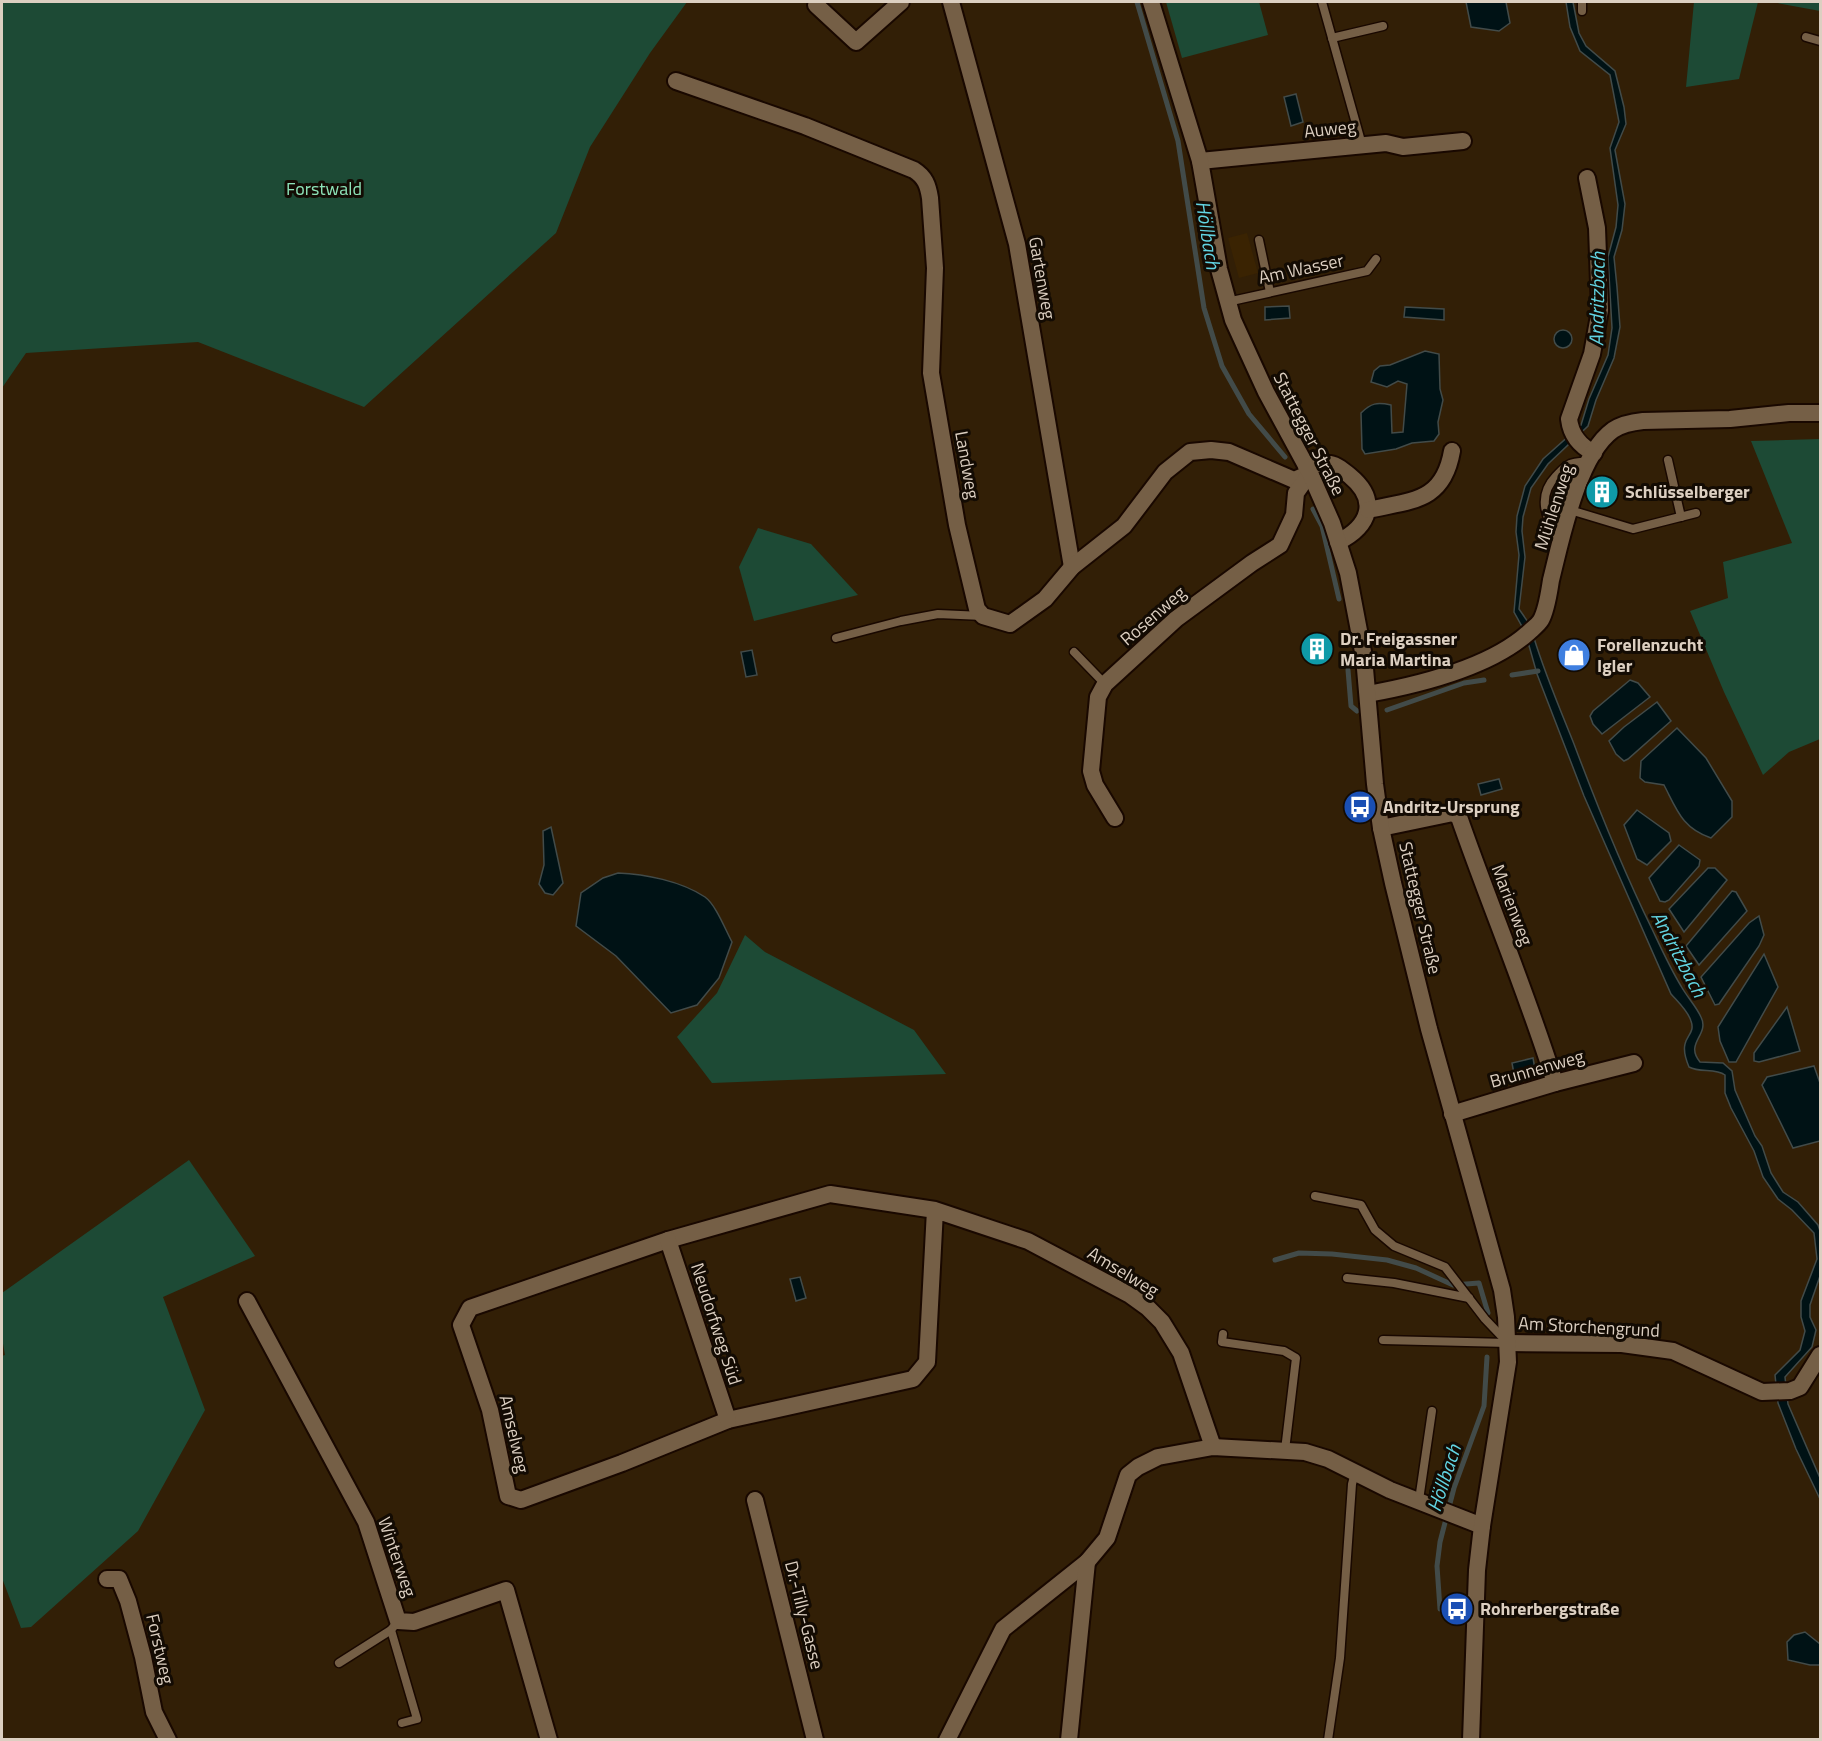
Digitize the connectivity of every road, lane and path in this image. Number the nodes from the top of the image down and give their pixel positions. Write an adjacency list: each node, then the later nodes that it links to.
1 (902, 2): 6 (street)
2 (951, 2): 32 (street, Gartenweg)
3 (1151, 2): 15 (street, Stattegger Straße)
4 (1322, 2): 10 (lane)
5 (1582, 2): 7 (lane)
6 (816, 6)
7 (1582, 11)
8 (1383, 26): 10 (lane)
9 (1806, 37): 11 (lane)
10 (1332, 38): 14 (lane)
11 (1821, 41)
12 (676, 81): 33 (street, Landweg)
13 (1462, 141): 14 (street, Auweg)
14 (1362, 145): 15 (street, Auweg)
15 (1200, 161): 20 (street, Stattegger Straße)
16 (1587, 178): 23 (street)
17 (1259, 240): 19 (lane)
18 (1376, 259): 19 (lane, Am Wasser)
19 (1270, 292): 20 (lane, Am Wasser)
20 (1227, 302): 25 (street, Stattegger Straße)
21 (1821, 413): 23 (street, Mühlenweg)
22 (1452, 451): 26 (street)
23 (1592, 456): 27 (street, Mühlenweg); 30 (lane)
24 (1668, 460): 29 (lane)
25 (1308, 470): 26 (street); 31 (street, Stattegger Straße); 32 (street); 36 (street, Rosenweg)
26 (1368, 510): 31 (street)
27 (1569, 510): 29 (lane); 30 (street, Mühlenweg)
28 (1696, 513): 29 (lane)
29 (1681, 517)
30 (1560, 541): 37 (street, Mühlenweg)
31 (1338, 542): 37 (street, Stattegger Straße)
32 (1072, 567): 33 (street)
33 (983, 616): 34 (lane)
34 (836, 638)
35 (1074, 652): 36 (lane)
36 (1105, 684): 38 (street)
37 (1368, 694): 39 (street, Stattegger Straße)
38 (1115, 818)
39 (1381, 828): 41 (street, Marienweg); 42 (street, Stattegger Straße)
40 (1634, 1062): 41 (street, Brunnenweg)
41 (1555, 1083): 42 (street, Brunnenweg)
42 (1452, 1114): 51 (street, Stattegger Straße)
43 (1315, 1197): 47 (lane)
44 (935, 1210): 45 (street, Amselweg); 54 (street, Amselweg); 55 (street, Amselweg)
45 (668, 1240): 54 (street, Neudorfweg Süd); 54 (street, Amselweg)
46 (1347, 1278): 47 (lane)
47 (1469, 1298): 51 (lane)
48 (248, 1301): 63 (street, Winterweg)
49 (1223, 1334): 56 (lane)
50 (1383, 1340): 51 (lane)
51 (1508, 1342): 52 (street, Am Storchengrund); 60 (street, Stattegger Straße)
52 (1821, 1354)
53 (1432, 1411): 59 (lane)
54 (728, 1420)
55 (1213, 1447): 56 (street); 61 (street)
56 (1285, 1450): 57 (street)
57 (1355, 1473): 59 (street); 71 (lane)
58 (755, 1500): 68 (street, Dr.-Tilly-Gasse)
59 (1419, 1500): 60 (street)
60 (1482, 1526): 72 (street, Stattegger Straße)
61 (1087, 1562): 69 (street); 70 (street)
62 (107, 1579): 66 (street, Forstweg)
63 (395, 1625): 64 (lane); 65 (lane); 67 (street, Winterweg)
64 (339, 1663)
65 (402, 1723)
66 (168, 1740)
67 (549, 1740)
68 (815, 1740)
69 (947, 1740)
70 (1070, 1740)
71 (1328, 1740)
72 (1471, 1740)

